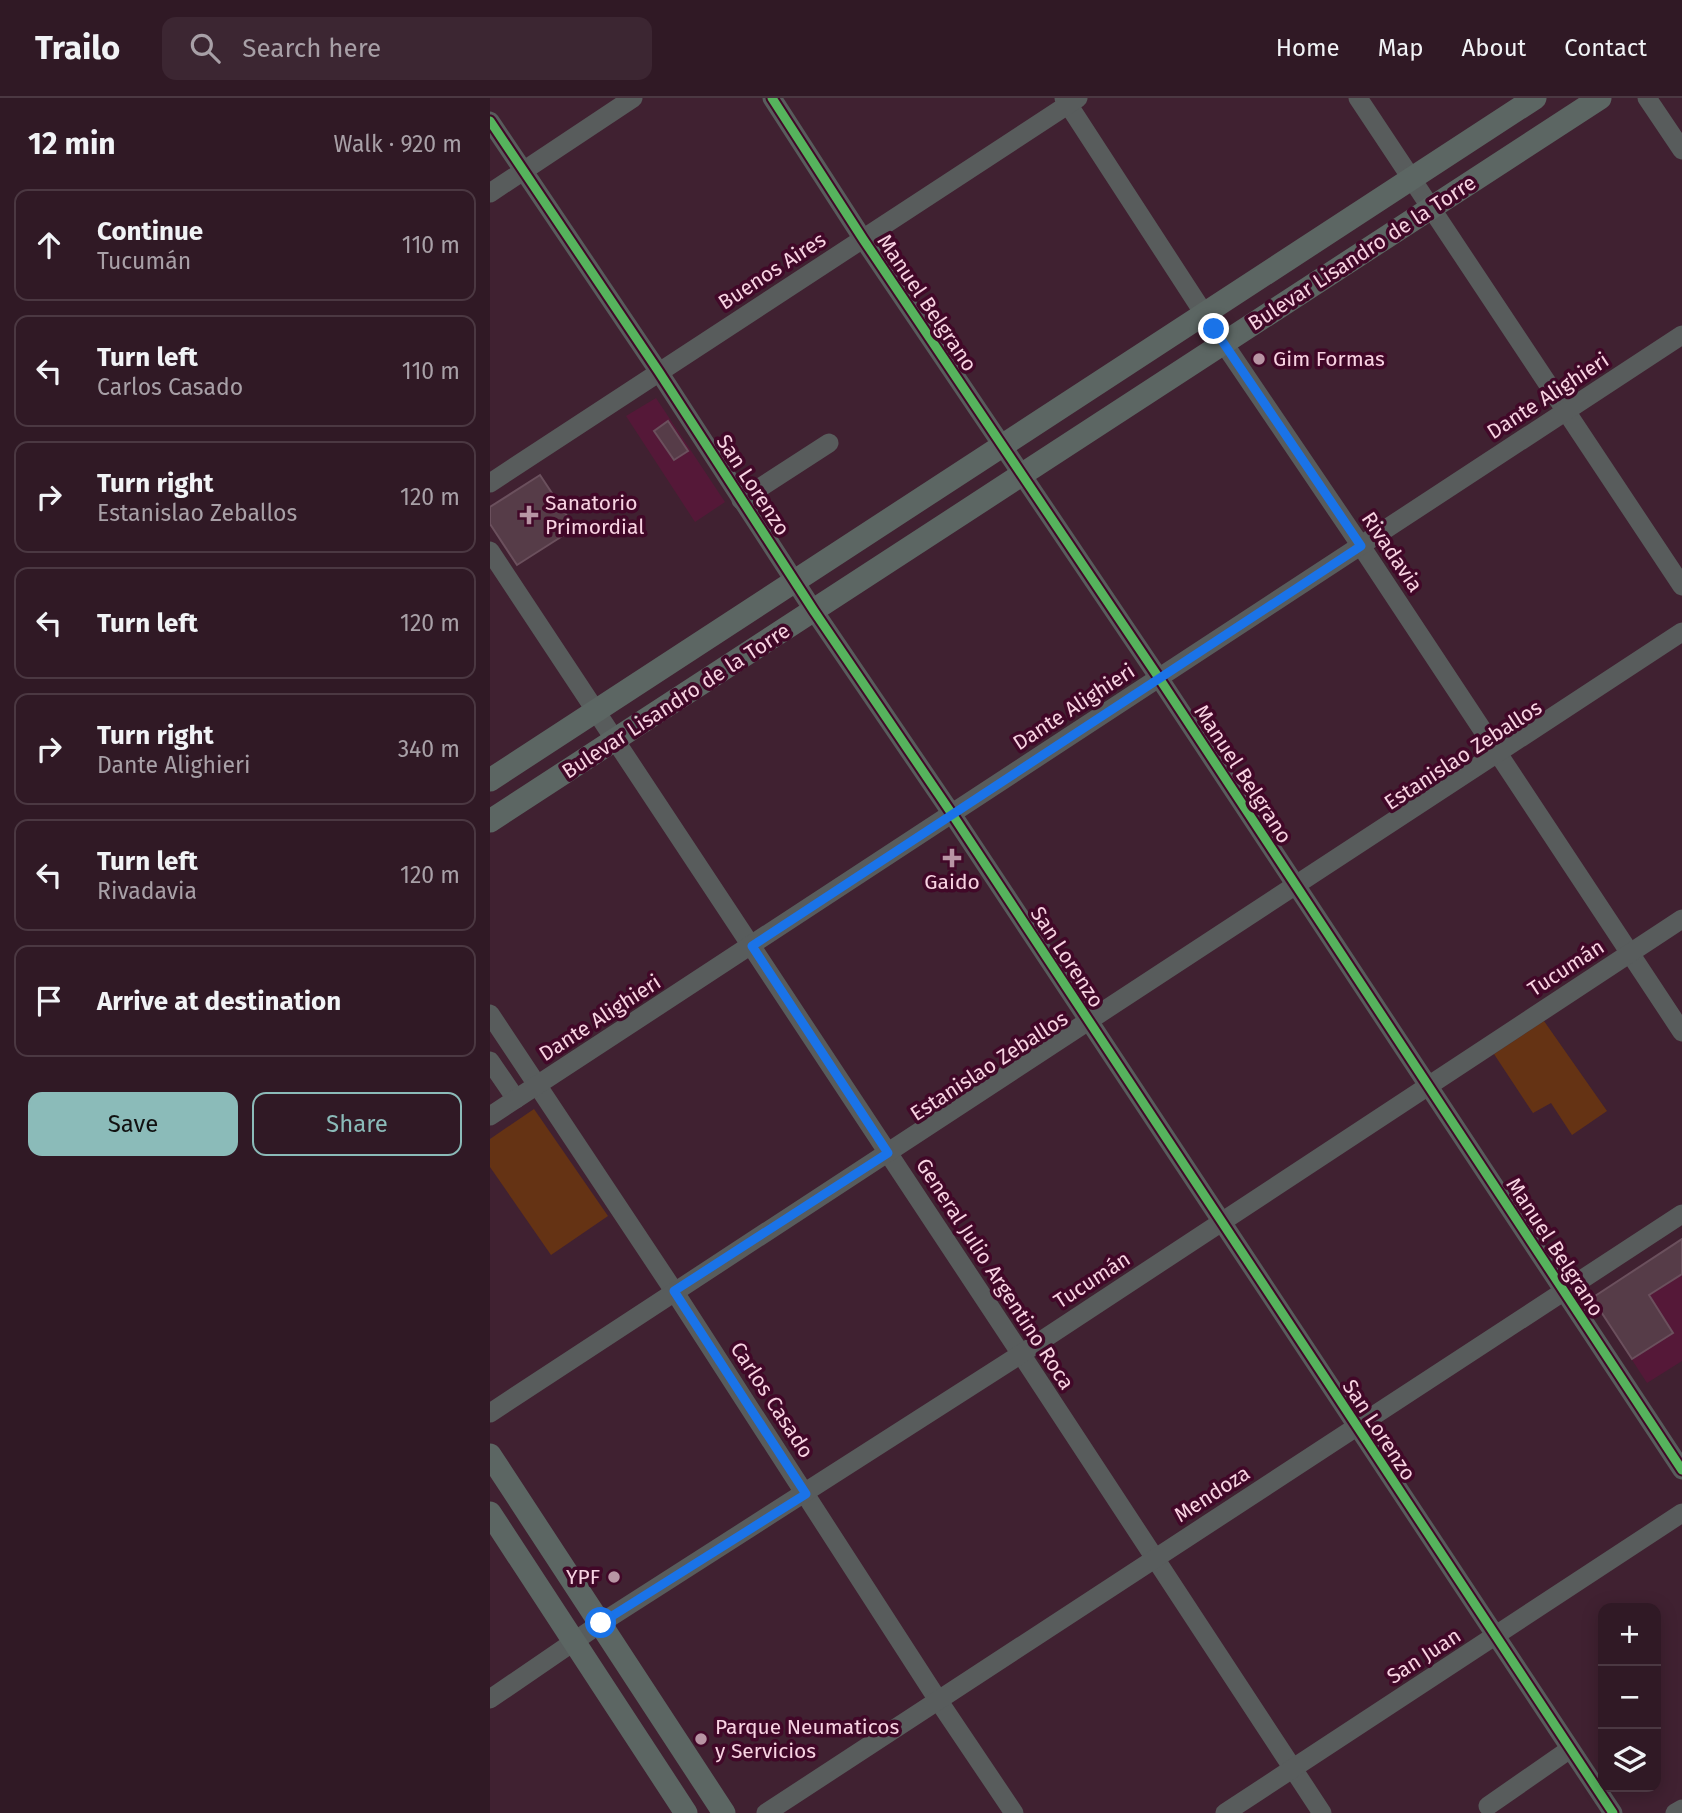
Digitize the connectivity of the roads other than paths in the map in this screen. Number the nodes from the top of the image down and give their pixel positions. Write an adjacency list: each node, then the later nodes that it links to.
1 (634, 98): 10 (street)
2 (772, 98): 14 (street, Manuel Belgrano)
3 (1358, 98): 11 (street)
4 (1535, 98): 11 (main road, Bulevar Lisandro de la Torre)
5 (1600, 98): 13 (main road, Bulevar Lisandro de la Torre)
6 (1647, 98): 9 (street)
7 (1070, 100): 14 (street, Buenos Aires); 15 (street, Rivadavia)
8 (490, 121): 10 (street, San Lorenzo)
9 (1682, 150)
10 (523, 172): 12 (street); 18 (street, San Lorenzo)
11 (1410, 179): 13 (street); 15 (main road, Bulevar Lisandro de la Torre)
12 (490, 193)
13 (1430, 209): 17 (main road, Bulevar Lisandro de la Torre); 19 (street)
14 (863, 239): 18 (street, Buenos Aires); 21 (street, Manuel Belgrano)
15 (1204, 314): 17 (street, Rivadavia); 21 (main road, Bulevar Lisandro de la Torre)
16 (1682, 335): 19 (street, Dante Alighieri)
17 (1224, 343): 22 (main road, Bulevar Lisandro de la Torre); 25 (street, Rivadavia)
18 (659, 372): 23 (street, Buenos Aires); 24 (street, San Lorenzo)
19 (1567, 411): 25 (street, Dante Alighieri); 28 (street)
20 (829, 443): 24 (street)
21 (1002, 446): 22 (street, Manuel Belgrano); 27 (main road, Bulevar Lisandro de la Torre)
22 (1022, 475): 29 (main road, Bulevar Lisandro de la Torre); 31 (street, Manuel Belgrano)
23 (490, 482)
24 (741, 500): 27 (street, San Lorenzo)
25 (1361, 546): 31 (street, Dante Alighieri); 34 (street, Rivadavia)
26 (490, 551): 32 (street, General Julio Argentino Roca)
27 (794, 582): 29 (street, San Lorenzo); 32 (main road, Bulevar Lisandro de la Torre)
28 (1682, 586)
29 (814, 611): 33 (main road, Bulevar Lisandro de la Torre); 36 (street, San Lorenzo)
30 (1682, 632): 34 (street, Estanislao Zeballos)
31 (1159, 678): 36 (street, Dante Alighieri); 38 (street, Manuel Belgrano)
32 (595, 711): 33 (street, General Julio Argentino Roca); 35 (main road, Bulevar Lisandro de la Torre)
33 (615, 741): 37 (main road, Bulevar Lisandro de la Torre); 40 (street, General Julio Argentino Roca)
34 (1498, 753): 38 (street, Estanislao Zeballos); 41 (street, Rivadavia)
35 (490, 780)
36 (952, 814): 40 (street, Dante Alighieri); 43 (street, San Lorenzo)
37 (490, 821)
38 (1296, 886): 43 (street, Estanislao Zeballos); 48 (street, Manuel Belgrano)
39 (1682, 919): 41 (street, Tucumán)
40 (752, 946): 47 (street, Dante Alighieri); 51 (street, General Julio Argentino Roca)
41 (1630, 953): 44 (street, Rivadavia); 48 (street, Tucumán)
42 (490, 1014): 45 (street, Carlos Casado)
43 (1088, 1022): 51 (street, Estanislao Zeballos); 53 (street, San Lorenzo)
44 (1682, 1032)
45 (523, 1065): 46 (street, Dante Alighieri); 47 (street, Carlos Casado)
46 (494, 1075): 49 (street)
47 (537, 1086): 49 (street, Dante Alighieri); 54 (street, Carlos Casado)
48 (1428, 1086): 53 (street, Tucumán); 55 (street, Manuel Belgrano)
49 (516, 1099): 50 (street, Dante Alighieri)
50 (490, 1116)
51 (888, 1153): 54 (street, Estanislao Zeballos); 56 (street, General Julio Argentino Roca)
52 (1682, 1213): 55 (street, Mendoza)
53 (1222, 1222): 56 (street, Tucumán); 58 (street, San Lorenzo)
54 (674, 1291): 57 (street, Estanislao Zeballos); 61 (street, Carlos Casado)
55 (1563, 1291): 58 (street, Mendoza); 60 (street, Manuel Belgrano)
56 (1021, 1354): 61 (street, Tucumán); 64 (street, General Julio Argentino Roca)
57 (490, 1413)
58 (1356, 1427): 64 (street, Mendoza); 66 (street, San Lorenzo)
59 (490, 1455): 65 (main road)
60 (1682, 1470)
61 (806, 1494): 65 (street, Tucumán); 69 (street, Carlos Casado)
62 (490, 1513): 67 (main road)
63 (1682, 1513): 66 (street, San Juan)
64 (1155, 1559): 69 (street, Mendoza); 71 (street, General Julio Argentino Roca)
65 (601, 1623): 67 (street, Tucumán); 75 (main road)
66 (1495, 1636): 70 (street, San Lorenzo); 71 (street, San Juan)
67 (575, 1641): 68 (street, Tucumán); 74 (main road)
68 (490, 1699)
69 (938, 1700): 76 (street, Mendoza); 77 (street, Carlos Casado)
70 (1570, 1749): 72 (street); 80 (street, San Lorenzo)
71 (1293, 1769): 78 (street, San Juan); 79 (street, General Julio Argentino Roca)
72 (1488, 1806)
73 (1682, 1809): 81 (street)
74 (686, 1813)
75 (724, 1813)
76 (766, 1813)
77 (1014, 1813)
78 (1225, 1813)
79 (1322, 1813)
80 (1613, 1813)
81 (1675, 1813)

